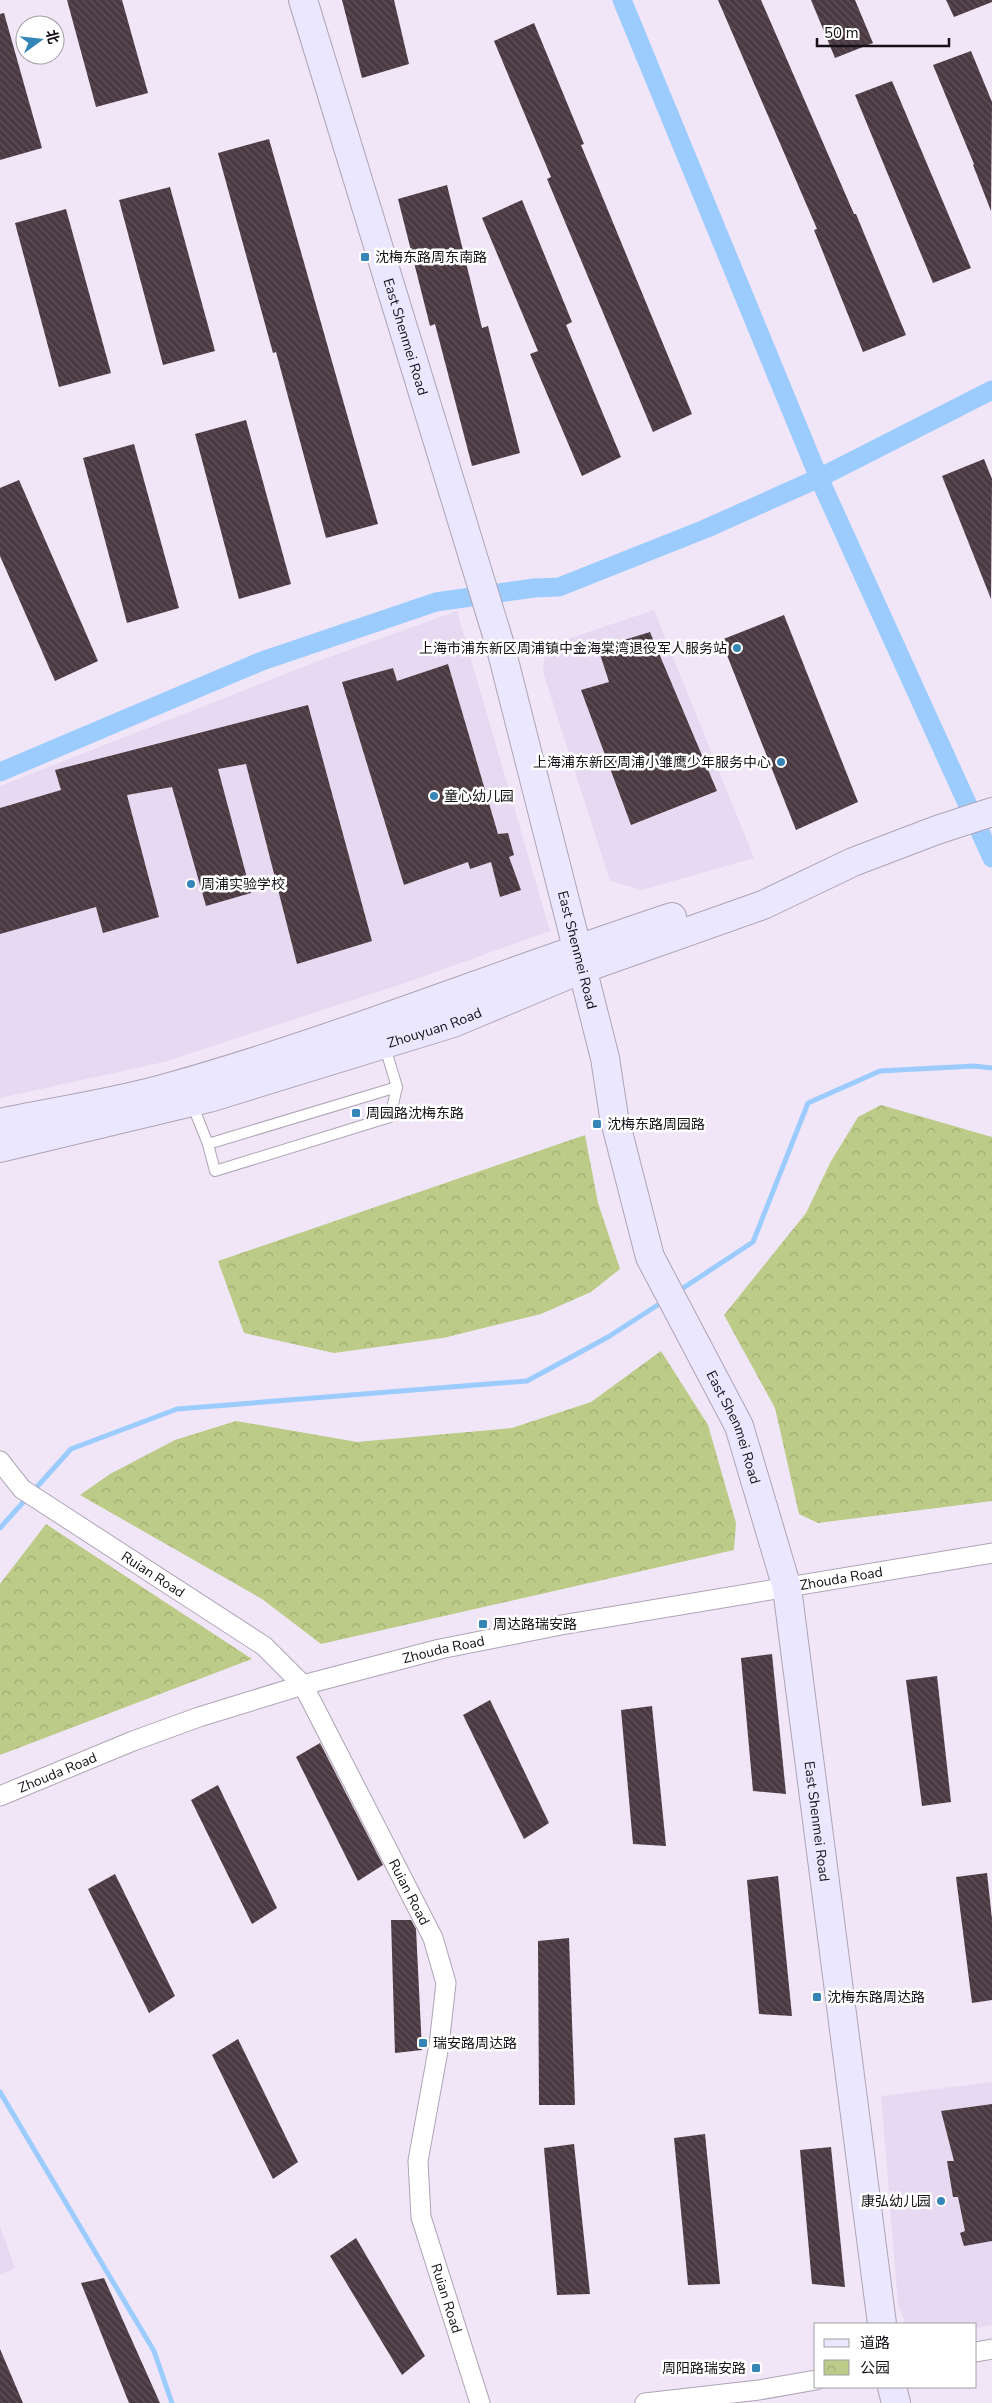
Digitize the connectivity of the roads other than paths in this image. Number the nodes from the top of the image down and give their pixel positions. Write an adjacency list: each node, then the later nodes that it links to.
1 (302, 0): 3 (street, East Shenmei Road)
2 (992, 812): 3 (street, Zhouyuan Road)
3 (579, 959): 4 (street, Zhouyuan Road); 7 (street, Zhouyuan Road); 12 (street, East Shenmei Road)
4 (384, 1044): 5 (lane); 6 (street, Zhouyuan Road)
5 (397, 1087): 8 (lane); 8 (lane)
6 (191, 1103): 8 (lane); 9 (street, Zhouyuan Road)
7 (0, 1123)
8 (208, 1144)
9 (0, 1148)
10 (0, 1461): 13 (street, Ruian Road)
11 (992, 1553): 12 (street, Zhouda Road)
12 (787, 1588): 13 (street, Zhouda Road); 15 (street, East Shenmei Road)
13 (303, 1685): 14 (street, Zhouda Road); 20 (street, Ruian Road)
14 (0, 1796)
15 (882, 2323)
16 (992, 2349): 17 (street)
17 (977, 2352)
18 (814, 2380): 21 (street)
19 (892, 2388): 22 (street)
20 (480, 2403)
21 (645, 2403)
22 (896, 2403)

